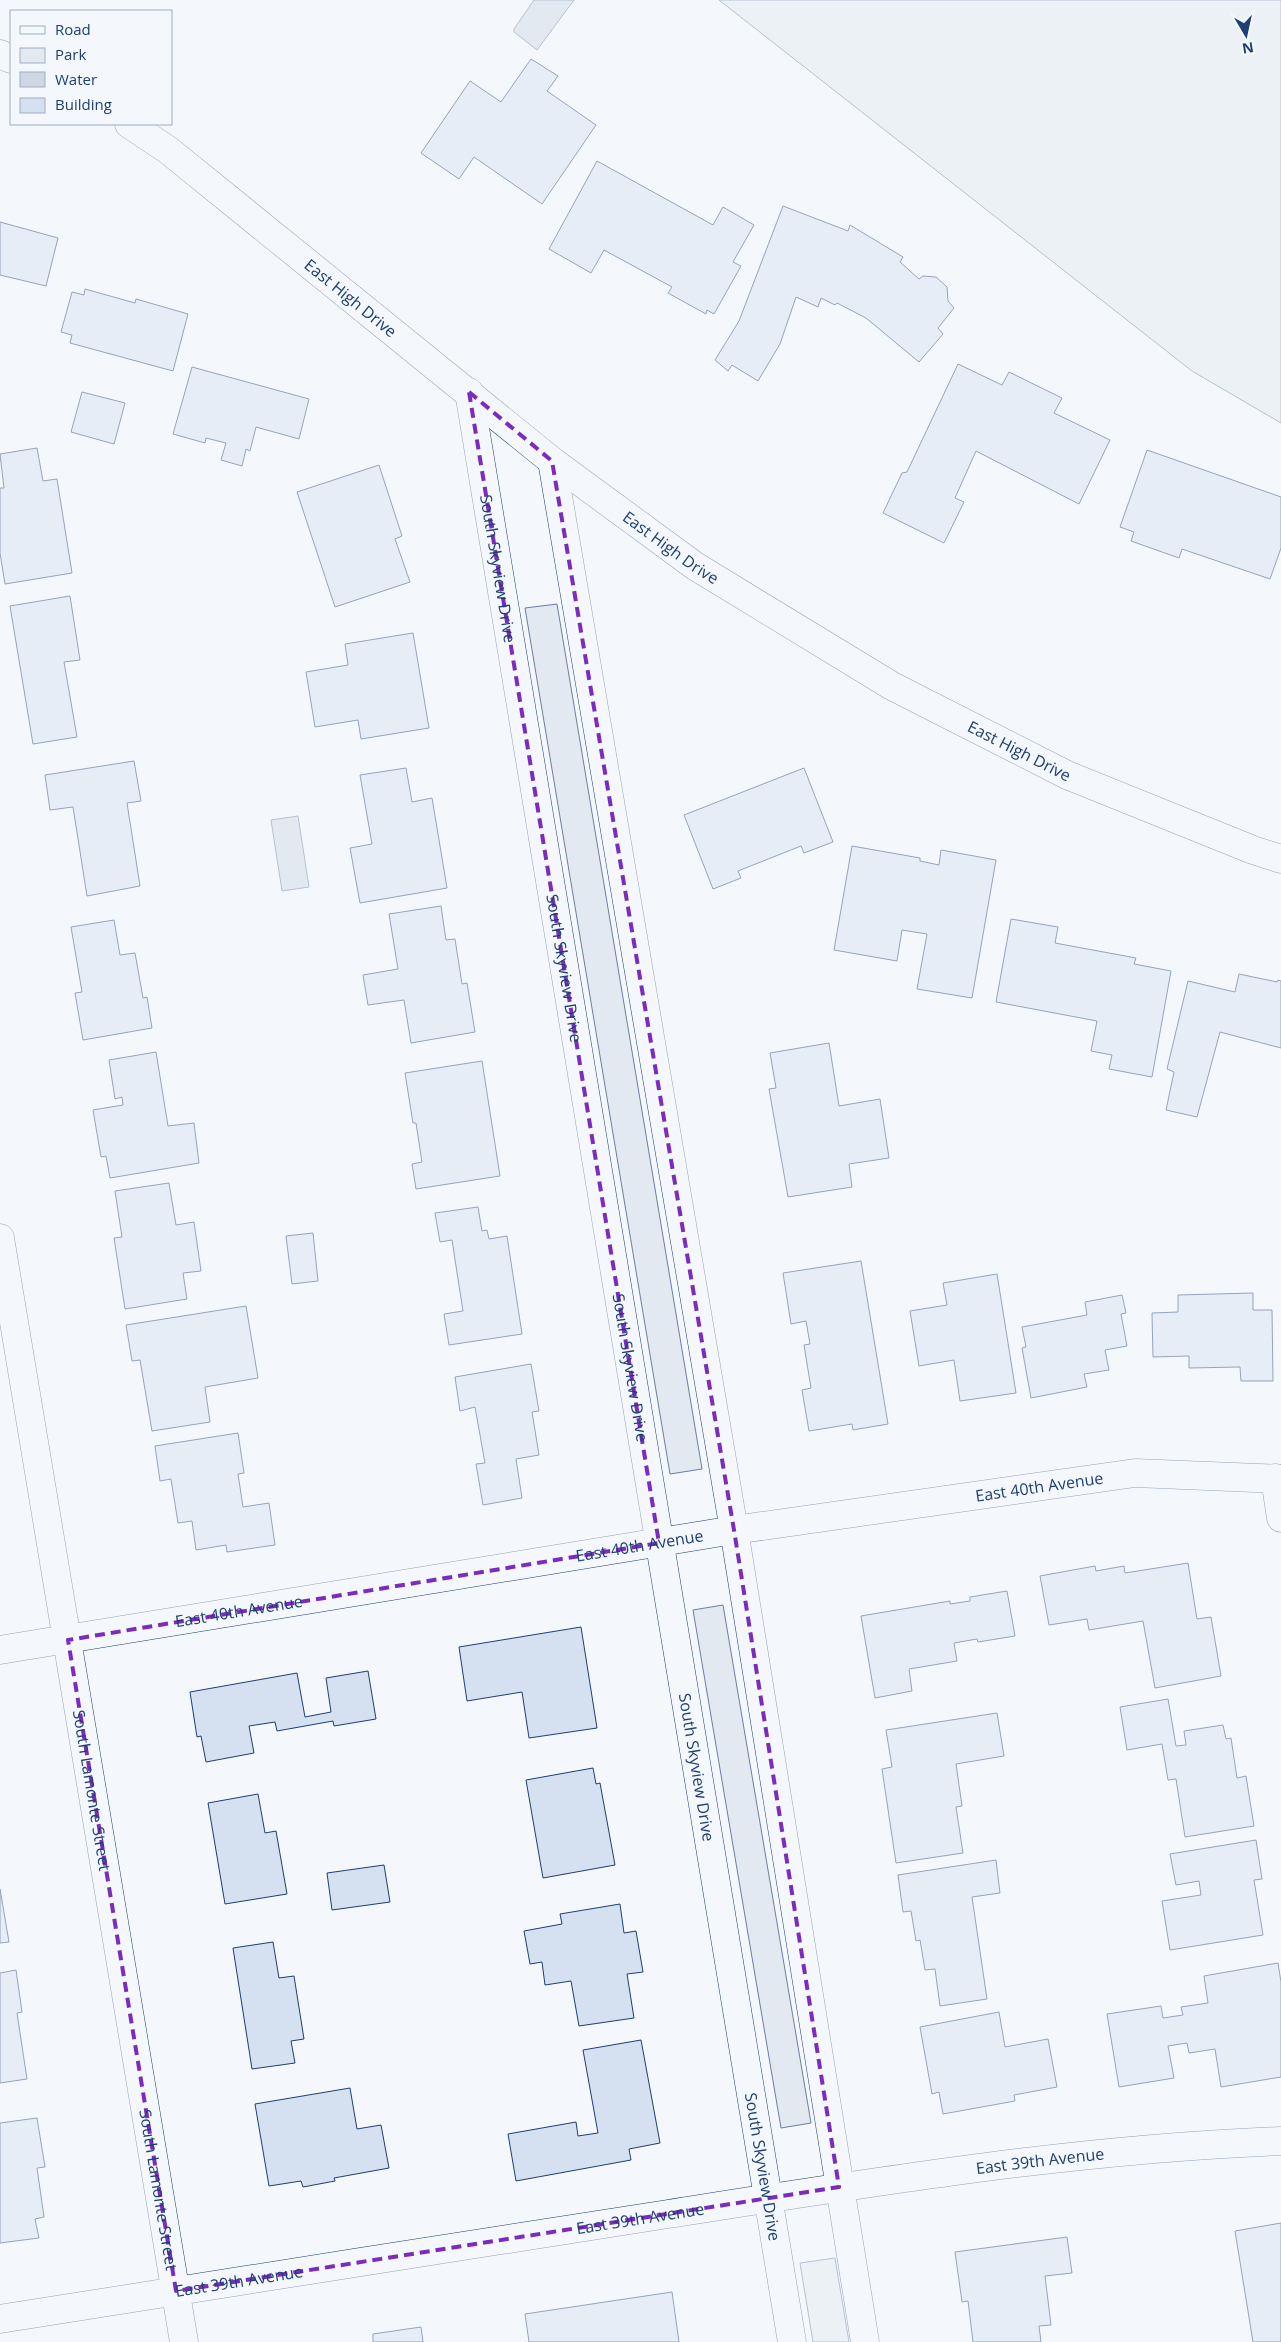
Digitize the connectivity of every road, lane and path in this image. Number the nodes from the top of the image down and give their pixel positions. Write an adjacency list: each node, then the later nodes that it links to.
1 (131, 125): 2 (street, East High Drive)
2 (469, 392): 3 (street, East High Drive); 9 (street, South Skyview Drive)
3 (552, 461): 4 (street, East High Drive); 8 (street)
4 (1281, 859)
5 (0, 1238): 10 (street, South Lamonte Street)
6 (1278, 1479): 7 (street); 8 (street, East 40th Avenue)
7 (1281, 1518)
8 (734, 1530): 9 (street, East 40th Avenue); 13 (street)
9 (659, 1543): 10 (street, East 40th Avenue); 14 (street, South Skyview Drive)
10 (68, 1640): 11 (street, East 40th Avenue); 15 (street, South Lamonte Street)
11 (0, 1650)
12 (1281, 2140): 13 (street, East 39th Avenue)
13 (839, 2186): 14 (street, East 39th Avenue); 19 (street)
14 (768, 2198): 15 (street, East 39th Avenue); 18 (street, South Skyview Drive)
15 (176, 2291): 16 (street, East 39th Avenue); 17 (street, South Lamonte Street)
16 (0, 2319)
17 (184, 2342)
18 (792, 2342)
19 (865, 2342)

